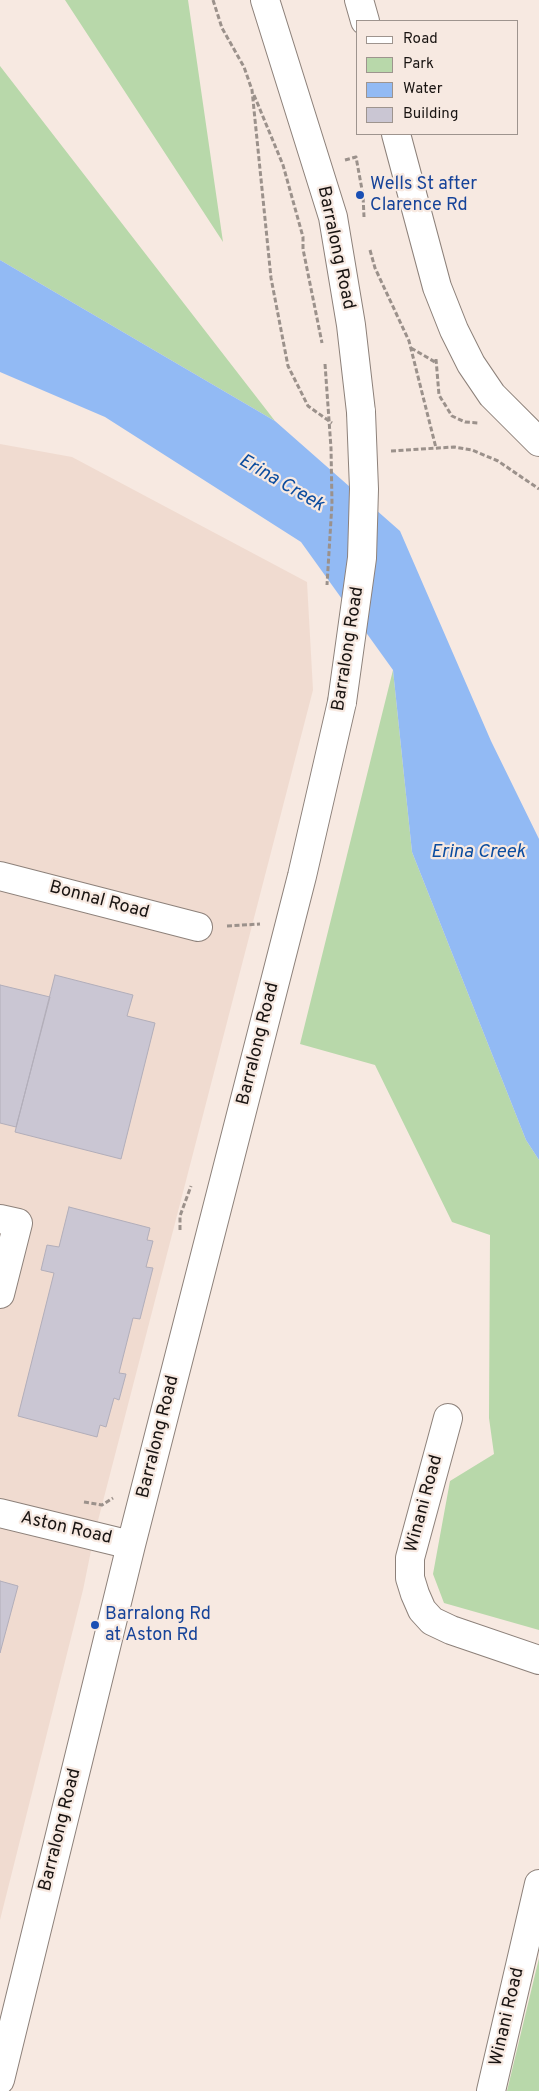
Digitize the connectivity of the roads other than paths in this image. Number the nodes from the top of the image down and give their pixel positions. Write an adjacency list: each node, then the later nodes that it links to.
1 (265, 0): 12 (street, Barralong Road, bridge)
2 (359, 0): 3 (street)
3 (365, 20)
4 (396, 135): 5 (street)
5 (539, 442)
6 (0, 876): 7 (street, Bonnal Road)
7 (198, 927)
8 (0, 1218): 9 (street)
9 (0, 1294)
10 (448, 1418): 13 (street, Winani Road)
11 (0, 1513): 12 (street, Aston Road)
12 (131, 1545): 15 (street, Barralong Road)
13 (539, 1660)
14 (539, 1884): 16 (street, Winani Road)
15 (0, 2080)
16 (491, 2091)

